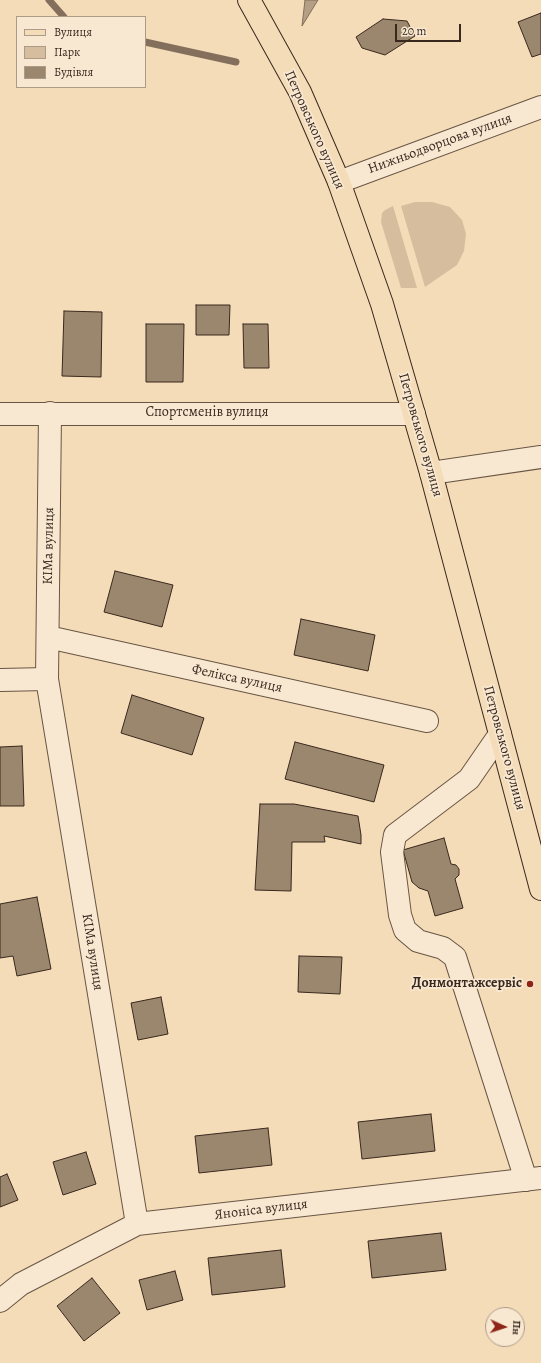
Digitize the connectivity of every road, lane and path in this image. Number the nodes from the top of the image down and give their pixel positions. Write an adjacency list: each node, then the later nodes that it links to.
1 (249, 0): 3 (main road, Петровського вулиця)
2 (541, 107): 3 (street, Нижньодворцова вулиця)
3 (339, 182): 6 (main road, Петровського вулиця)
4 (50, 413): 5 (street, Спортсменів вулиця); 6 (street, Спортсменів вулиця); 9 (street, КІМа вулиця)
5 (0, 414)
6 (414, 414): 8 (main road, Петровського вулиця)
7 (541, 457): 8 (street)
8 (431, 473): 13 (main road, Петровського вулиця)
9 (48, 637): 10 (street, КІМа вулиця); 12 (street, Фелікса вулиця)
10 (47, 679): 11 (street); 16 (street, КІМа вулиця)
11 (0, 680)
12 (427, 721)
13 (500, 734): 14 (main road, Петровського вулиця); 15 (street)
14 (541, 889)
15 (534, 1179): 16 (street, Яноніса вулиця)
16 (137, 1224): 17 (street, Яноніса вулиця)
17 (0, 1301)

